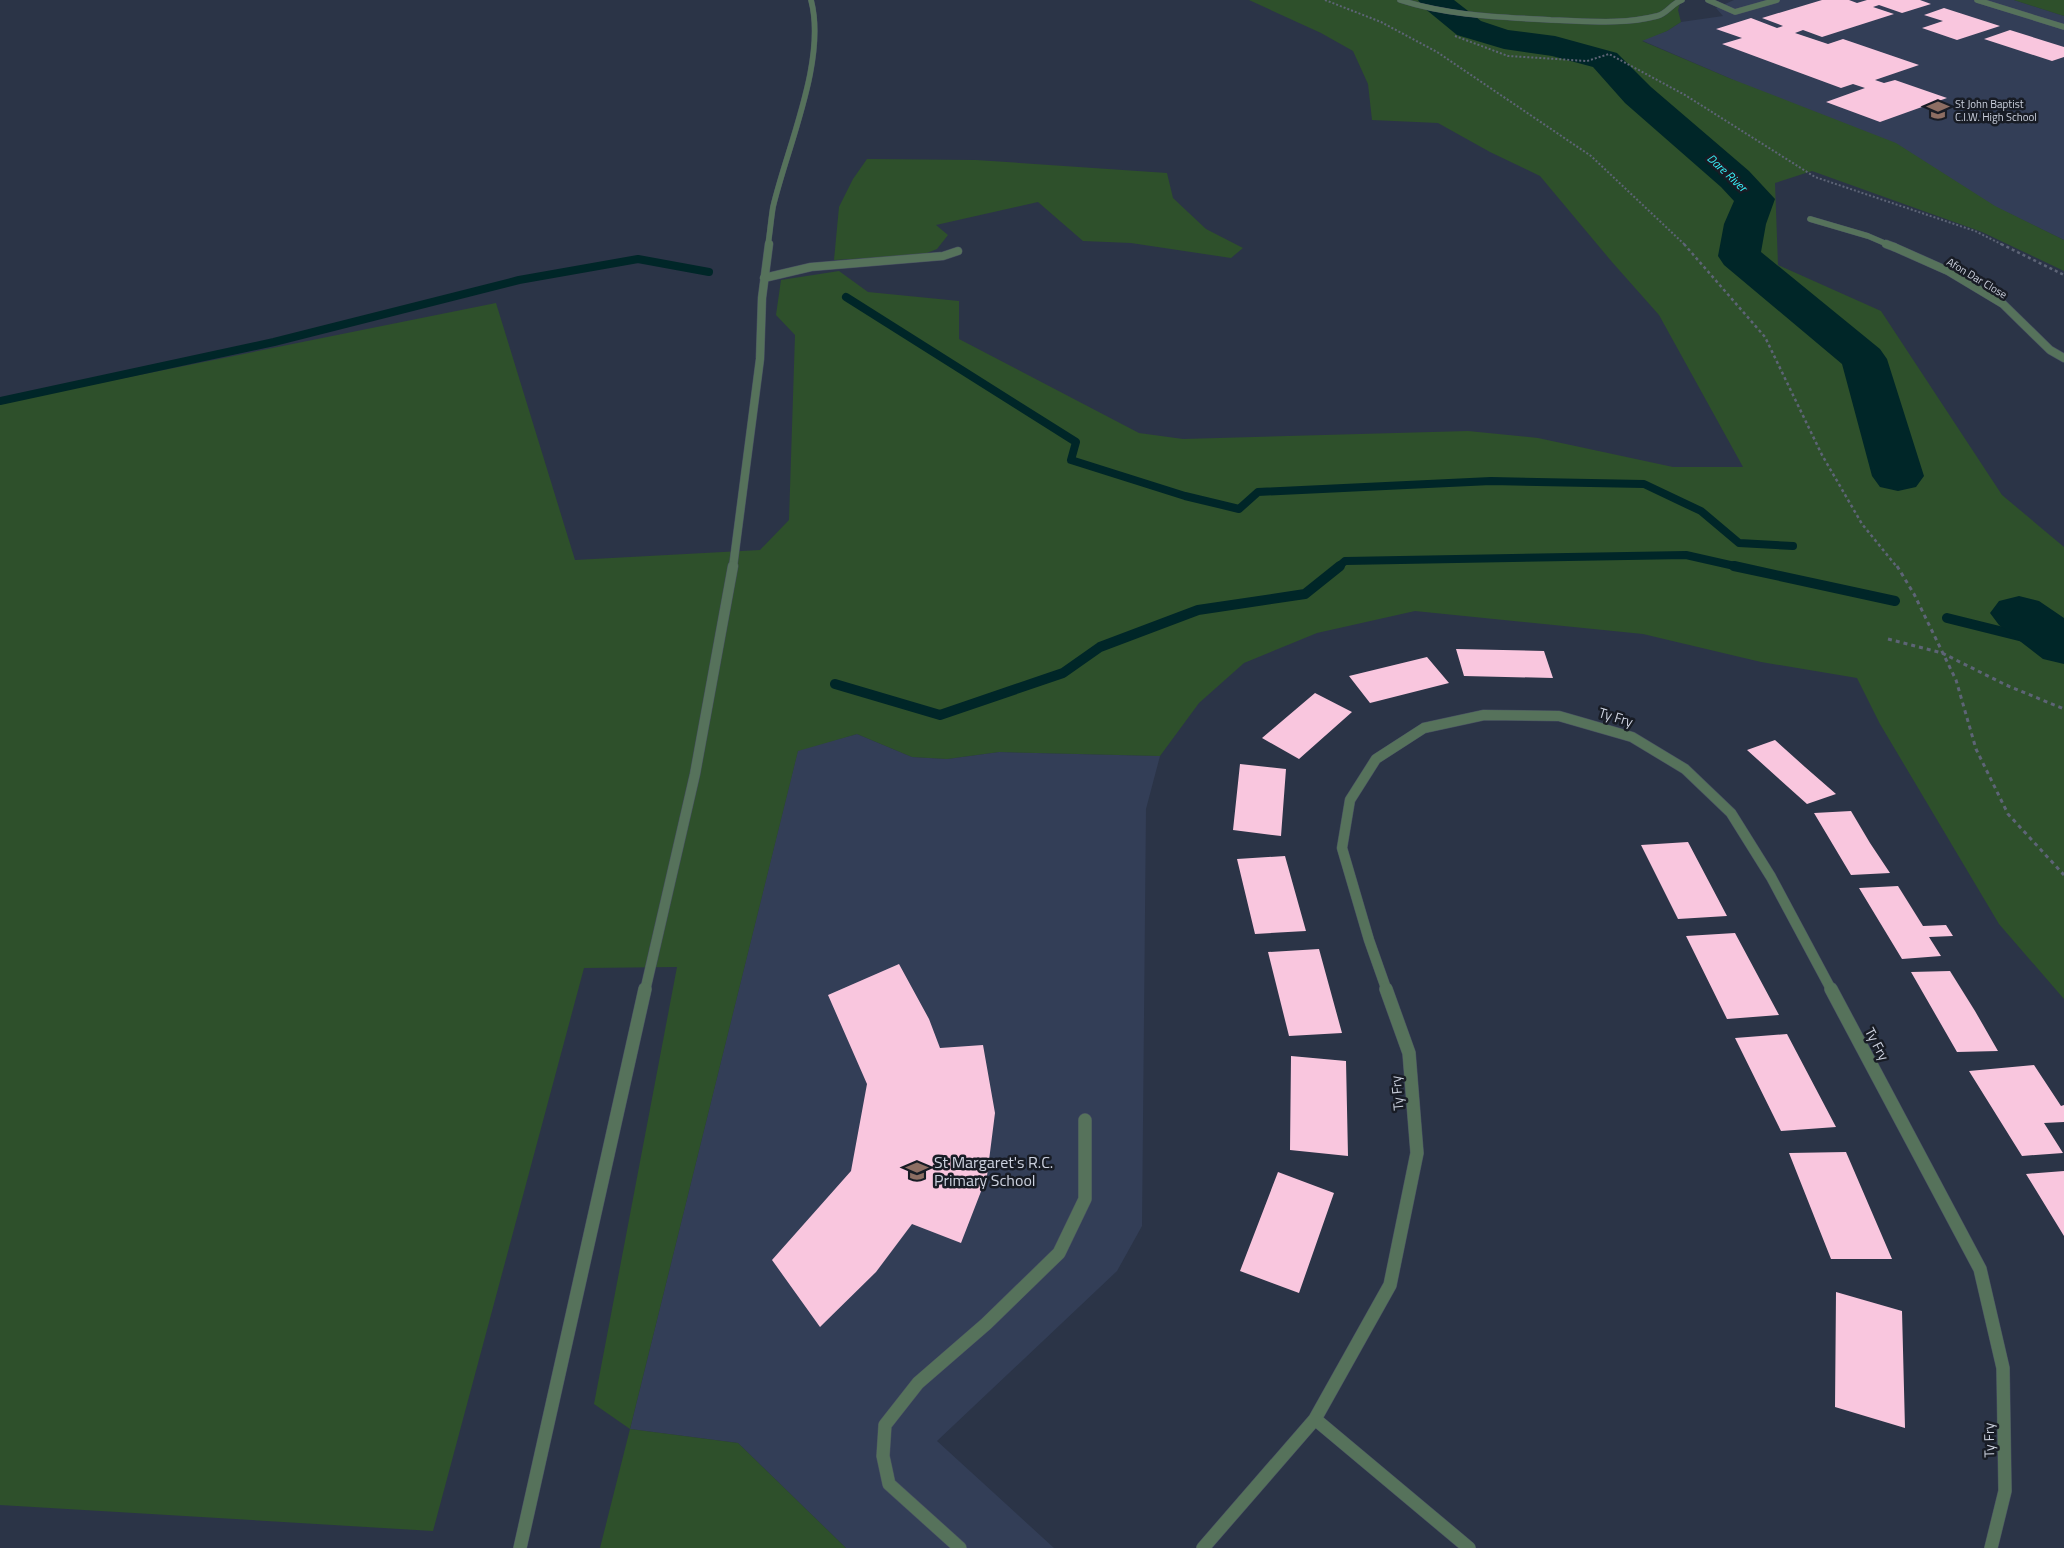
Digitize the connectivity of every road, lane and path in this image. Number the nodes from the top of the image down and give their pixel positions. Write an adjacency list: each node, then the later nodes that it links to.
1 (811, 0): 13 (street)
2 (1326, 0): 16 (path)
3 (1400, 0): 4 (street)
4 (1682, 0)
5 (1708, 0): 6 (street)
6 (1777, 0)
7 (1977, 0): 8 (street)
8 (2064, 27)
9 (1455, 36): 12 (path)
10 (1810, 219): 14 (street, Afon Dar Close)
11 (958, 251): 13 (street)
12 (2064, 274)
13 (764, 278): 21 (street)
14 (2064, 358)
15 (1888, 639): 16 (path)
16 (1942, 652): 17 (path); 18 (path)
17 (2064, 708)
18 (2064, 875)
19 (1085, 1120): 22 (street)
20 (1315, 1419): 23 (street, Ty Fry); 24 (street); 25 (street, Ty Fry)
21 (520, 1548)
22 (960, 1548)
23 (1203, 1548)
24 (1469, 1548)
25 (1990, 1548)

